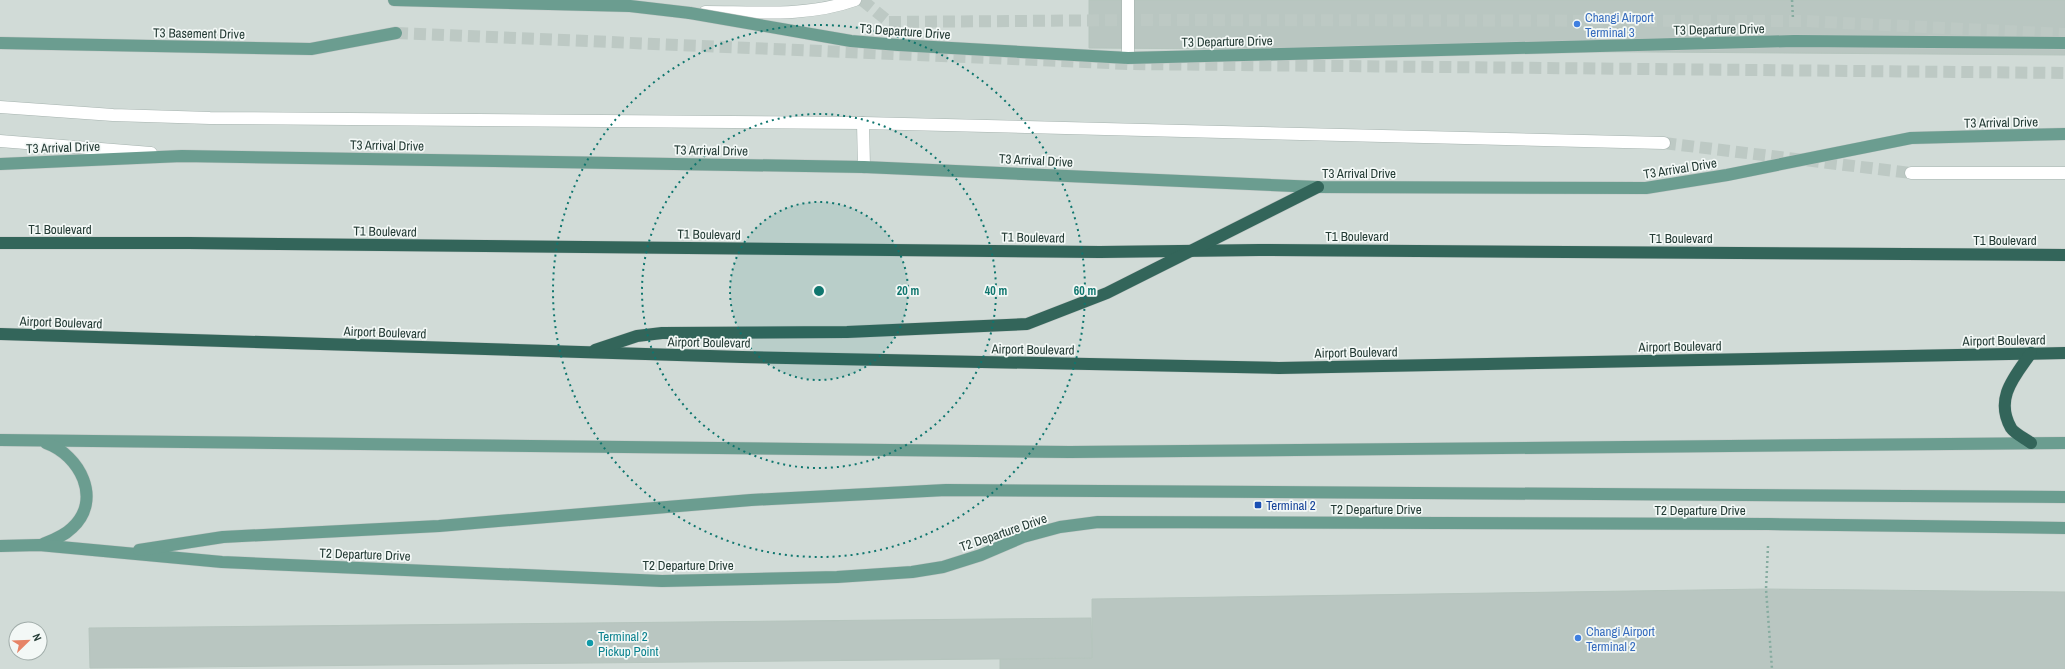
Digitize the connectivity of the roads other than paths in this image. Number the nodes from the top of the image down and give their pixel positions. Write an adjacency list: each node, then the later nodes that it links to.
1 (394, 0): 4 (main road, T3 Departure Drive)
2 (855, 0): 4 (lane, bridge)
3 (1128, 0): 8 (lane, bridge)
4 (690, 13): 8 (main road, T3 Departure Drive, bridge)
5 (396, 33): 6 (main road, T3 Basement Drive)
6 (0, 42)
7 (2065, 43): 8 (main road, T3 Departure Drive, bridge)
8 (1128, 58)
9 (0, 107): 10 (lane)
10 (864, 123): 13 (lane); 16 (lane)
11 (2065, 134): 19 (main road, T3 Arrival Drive)
12 (0, 141): 14 (lane)
13 (1664, 143)
14 (182, 156): 15 (main road, T3 Arrival Drive); 16 (main road, T3 Arrival Drive)
15 (0, 164)
16 (864, 166): 19 (main road, T3 Arrival Drive)
17 (1911, 173): 18 (lane)
18 (2065, 173)
19 (1318, 187): 23 (highway)
20 (0, 243): 21 (highway, T1 Boulevard)
21 (2065, 254)
22 (0, 334): 23 (highway, Airport Boulevard)
23 (586, 352): 24 (highway, Airport Boulevard)
24 (2031, 353): 25 (highway, Airport Boulevard); 28 (highway)
25 (2065, 353)
26 (0, 440): 27 (main road)
27 (35, 440): 28 (main road); 32 (main road)
28 (2031, 443): 29 (main road)
29 (2065, 443)
30 (2065, 498): 34 (main road)
31 (2065, 528): 34 (main road, T2 Departure Drive)
32 (39, 545): 33 (main road, T2 Departure Drive); 34 (main road, T2 Departure Drive)
33 (0, 546)
34 (122, 553)

